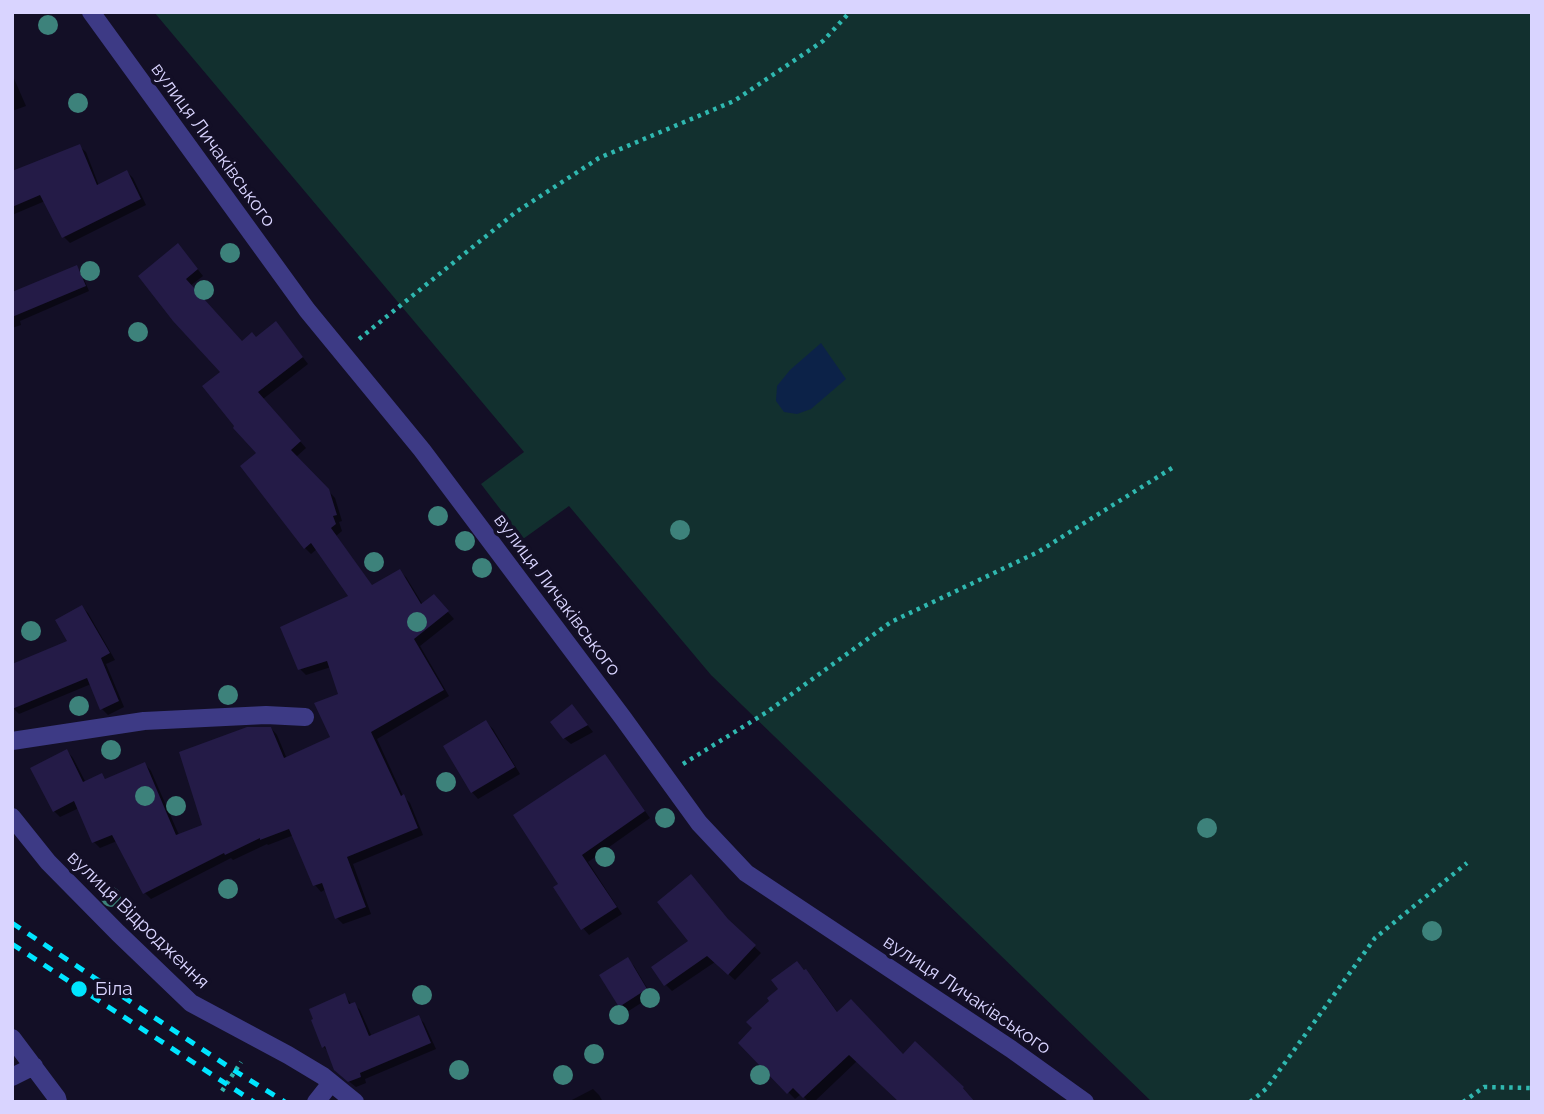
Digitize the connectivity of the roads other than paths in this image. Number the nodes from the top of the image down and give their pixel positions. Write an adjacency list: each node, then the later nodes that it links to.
1 (91, 12): 12 (street, вулиця Личаківського)
2 (305, 717): 3 (street)
3 (12, 741)
4 (12, 817): 8 (street, вулиця Відродження)
5 (12, 1038): 6 (street)
6 (34, 1066): 7 (street); 9 (street)
7 (12, 1077)
8 (331, 1083): 10 (street); 11 (street, вулиця Відродження)
9 (60, 1100)
10 (316, 1102)
11 (355, 1102)
12 (1085, 1102)

